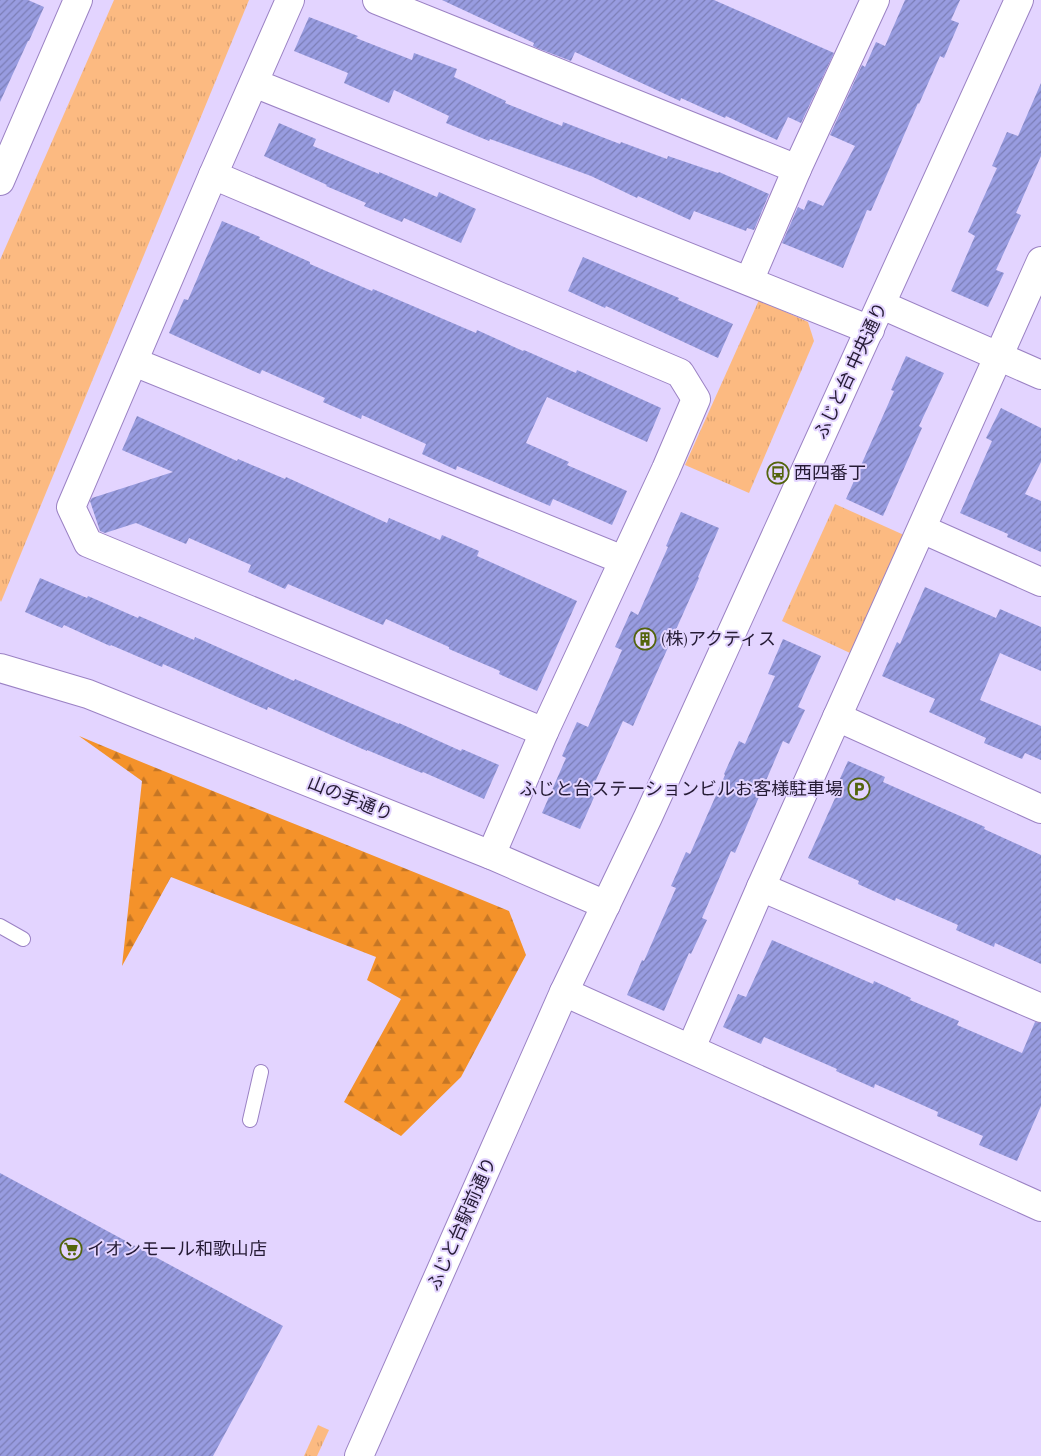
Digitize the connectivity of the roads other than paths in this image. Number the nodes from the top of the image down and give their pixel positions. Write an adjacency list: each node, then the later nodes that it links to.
1 (78, 0): 9 (street)
2 (290, 0): 6 (street)
3 (377, 0): 7 (street)
4 (1019, 0): 12 (street, ふじと台 中央通り)
5 (870, 1): 7 (street)
6 (254, 83): 8 (street); 11 (street)
7 (797, 169): 11 (street)
8 (213, 175): 15 (street); 18 (street)
9 (0, 181)
10 (1041, 261): 14 (street)
11 (749, 281): 13 (street)
12 (882, 304): 13 (street, ふじと台 中央通り); 14 (street)
13 (870, 330): 26 (street, ふじと台 中央通り)
14 (998, 356): 16 (street); 17 (street)
15 (134, 362): 18 (street); 22 (street)
16 (1041, 375)
17 (922, 529): 19 (street); 21 (street)
18 (622, 560): 22 (street)
19 (1041, 582)
20 (0, 668): 24 (street, 山の手通り)
21 (837, 717): 23 (street); 25 (street)
22 (544, 732): 24 (street)
23 (1041, 809)
24 (491, 855): 26 (street, 山の手通り)
25 (761, 887): 30 (street); 31 (street)
26 (606, 905): 29 (street)
27 (0, 926): 28 (lane)
28 (23, 939)
29 (564, 992): 31 (street); 35 (street, ふじと台駅前通り)
30 (1041, 1008)
31 (691, 1048): 34 (street)
32 (261, 1072): 33 (lane)
33 (250, 1120)
34 (1041, 1207)
35 (359, 1456)

